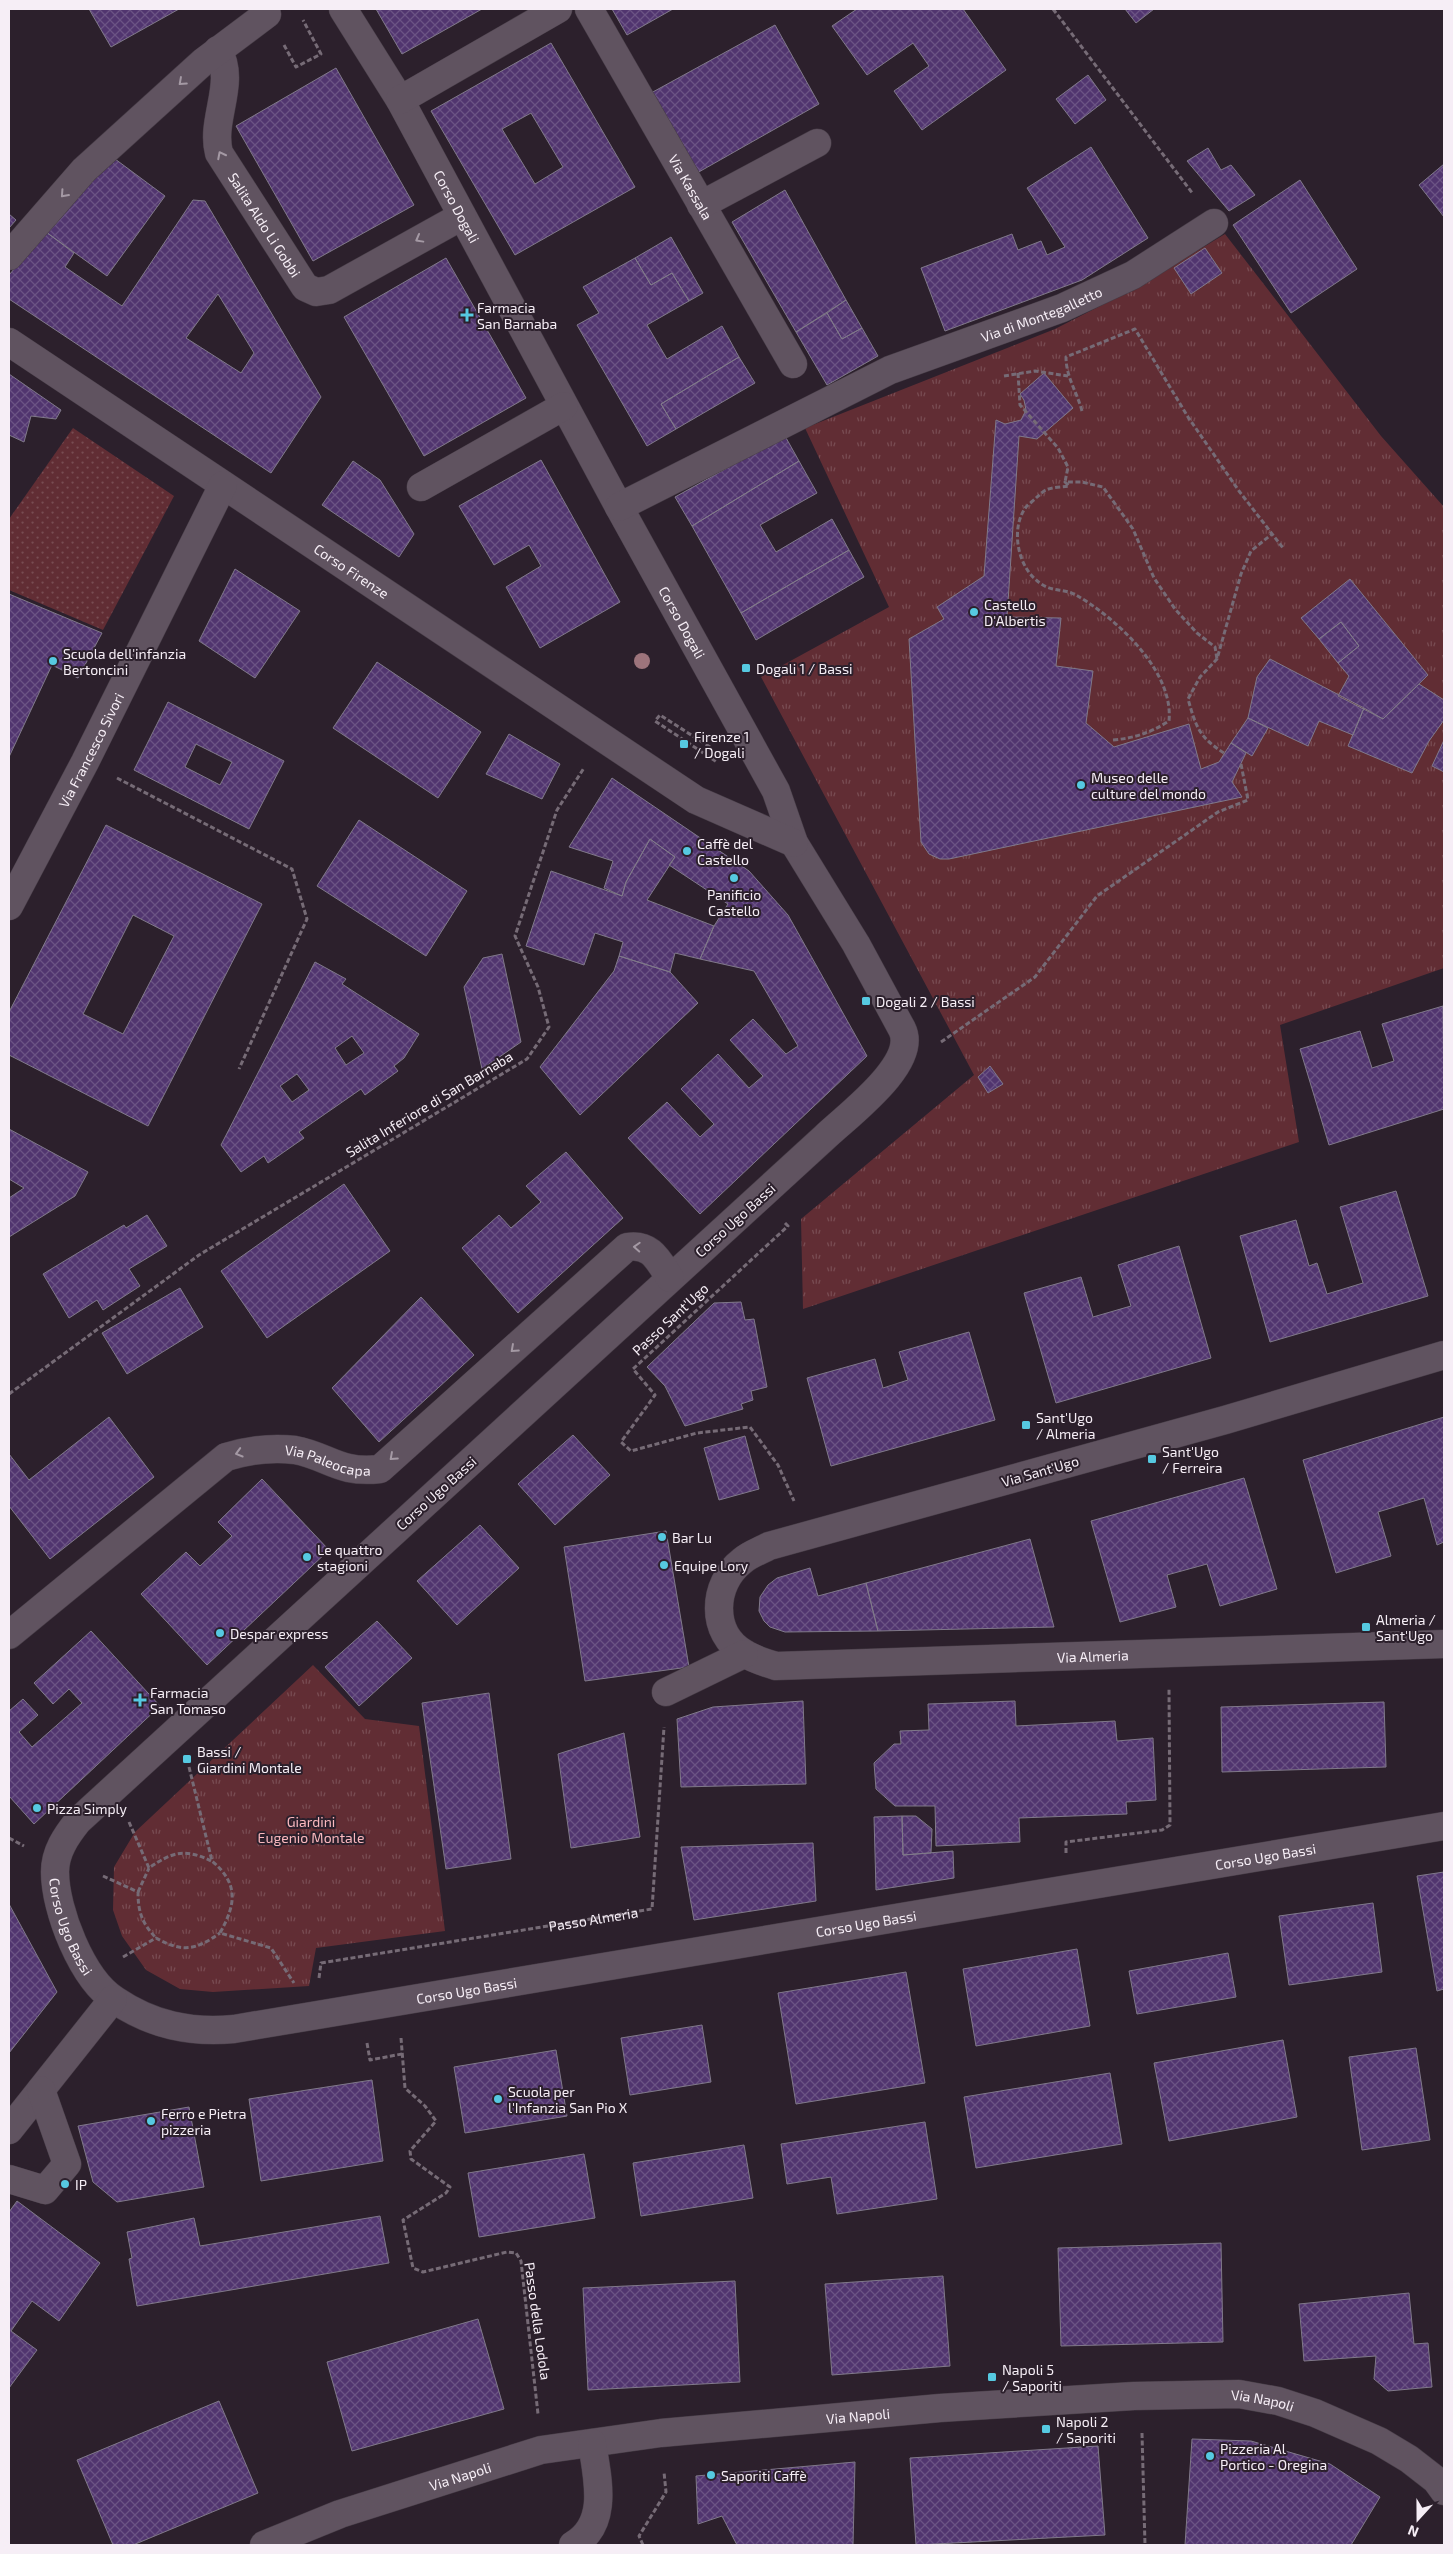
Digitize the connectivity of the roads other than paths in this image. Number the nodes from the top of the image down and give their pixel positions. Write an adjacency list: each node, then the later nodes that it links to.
1 (343, 9): 6 (street, Corso Dogali)
2 (558, 9): 6 (street)
3 (589, 9): 8 (street, Via Kassala)
4 (267, 14): 5 (street)
5 (218, 50): 9 (street, Salita Aldo Li Gobbi, one-way to 5); 11 (street, one-way to 11)
6 (400, 100): 9 (street, Corso Dogali)
7 (817, 143): 8 (street)
8 (701, 205): 13 (street, Via Kassala)
9 (462, 216): 14 (street, Corso Dogali)
10 (1214, 223): 17 (street, Via di Montegalletto)
11 (9, 256)
12 (9, 342): 15 (street, Corso Firenze)
13 (793, 364)
14 (564, 406): 16 (street); 17 (street, Corso Dogali)
15 (222, 485): 18 (street, Corso Firenze); 19 (street, Via Francesco Sivori)
16 (421, 487)
17 (619, 507): 18 (street, Corso Dogali)
18 (794, 843): 20 (street, Corso Ugo Bassi)
19 (9, 906)
20 (670, 1278): 22 (street, Via Paleocapa, one-way to 22); 27 (street, Corso Ugo Bassi)
21 (1444, 1355): 24 (street, Via Sant'Ugo)
22 (9, 1635)
23 (1444, 1644): 24 (street, Via Almeria)
24 (744, 1654): 25 (street)
25 (666, 1692)
26 (1444, 1826): 27 (street, Corso Ugo Bassi)
27 (113, 1999): 28 (street)
28 (41, 2090): 29 (street); 30 (street)
29 (9, 2130)
30 (9, 2179)
31 (592, 2443): 32 (street, Via Napoli); 33 (street, Via Napoli); 34 (street)
32 (1444, 2491)
33 (264, 2545)
34 (573, 2545)

